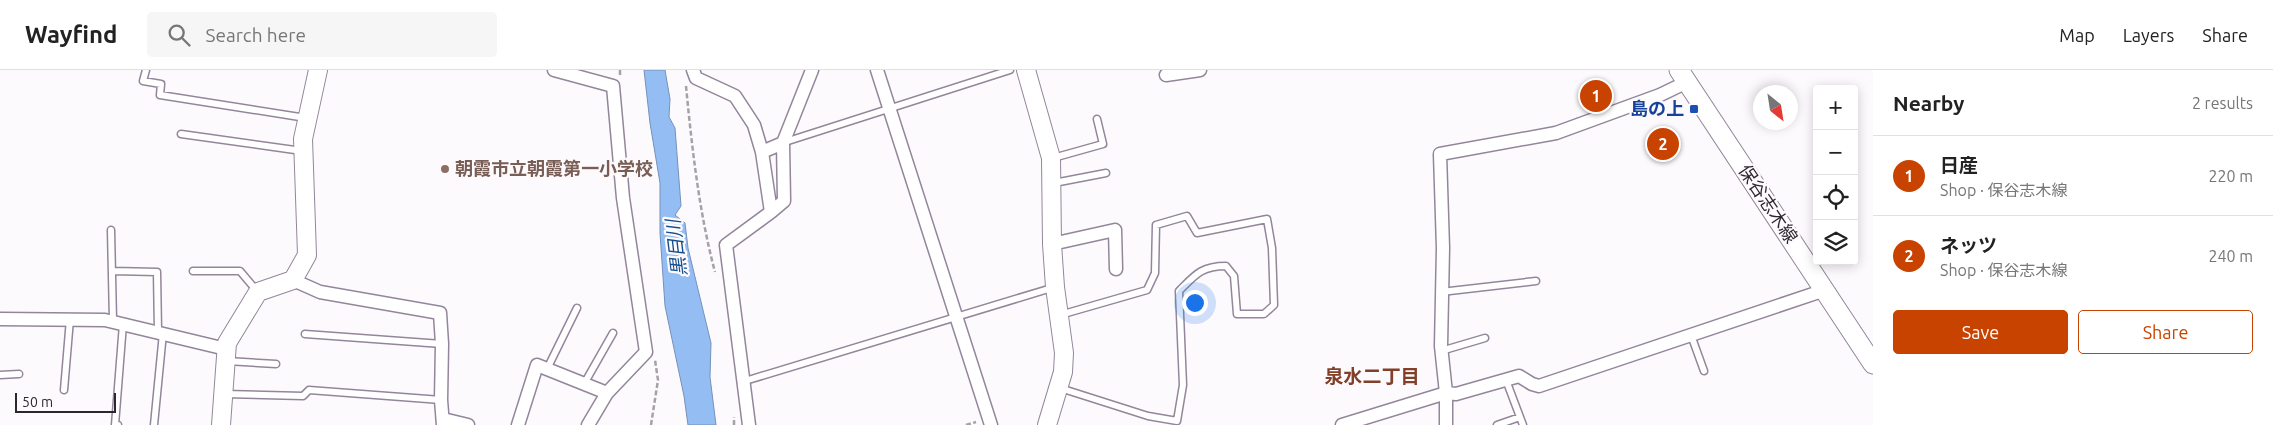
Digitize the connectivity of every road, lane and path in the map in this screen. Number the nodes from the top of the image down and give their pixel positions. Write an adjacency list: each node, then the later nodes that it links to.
1 (146, 70): 13 (lane)
2 (318, 70): 13 (street)
3 (554, 70): 60 (street)
4 (812, 70): 16 (street)
5 (876, 70): 12 (street)
6 (1010, 70): 12 (lane)
7 (1026, 70): 19 (street)
8 (1200, 70): 10 (street)
9 (689, 74): 18 (street); 29 (path)
10 (1166, 75)
11 (1683, 76): 32 (main road, 保谷志木線); 34 (street)
12 (889, 109): 16 (lane); 37 (street)
13 (307, 118): 17 (street)
14 (1098, 119): 19 (lane)
15 (182, 134): 17 (lane)
16 (783, 143): 18 (street); 22 (street)
17 (303, 151): 28 (street)
18 (762, 152): 22 (street)
19 (1051, 158): 21 (street)
20 (1106, 173): 21 (lane)
21 (1053, 184): 24 (street)
22 (771, 212): 56 (street)
23 (111, 230): 26 (lane)
24 (1052, 244): 25 (street); 31 (street)
25 (1116, 269)
26 (113, 271): 40 (lane); 41 (lane)
27 (193, 271): 33 (lane)
28 (293, 280): 33 (street); 46 (street)
29 (717, 280)
30 (1536, 281): 34 (lane)
31 (1055, 287): 36 (street); 37 (lane)
32 (1825, 290): 44 (street); 50 (main road, 保谷志木線)
33 (258, 292): 48 (street)
34 (1441, 292): 47 (street)
35 (577, 308): 51 (lane)
36 (1059, 315): 58 (street); 58 (lane)
37 (955, 317): 56 (lane); 75 (street)
38 (0, 319): 39 (street)
39 (70, 320): 40 (street); 59 (lane)
40 (118, 322): 41 (street); 67 (lane)
41 (161, 333): 48 (street); 68 (lane)
42 (613, 333): 57 (lane)
43 (305, 334): 46 (lane)
44 (1691, 335): 52 (lane); 55 (street)
45 (1485, 338): 47 (lane)
46 (442, 344): 63 (street)
47 (1441, 351): 61 (street)
48 (226, 355): 49 (lane); 62 (street)
49 (276, 364)
50 (1873, 364)
51 (546, 369): 57 (street); 71 (street)
52 (1704, 370)
53 (19, 374): 54 (lane)
54 (0, 375)
55 (1506, 380): 61 (street); 65 (lane)
56 (745, 381): 74 (street)
57 (584, 384): 60 (street)
58 (1058, 388): 76 (street)
59 (64, 390)
60 (607, 393): 72 (street)
61 (1446, 393): 77 (street); 78 (street)
62 (223, 394): 63 (lane); 69 (street)
63 (441, 400): 66 (street)
64 (734, 412): 73 (path)
65 (1520, 417): 79 (lane); 80 (lane)
66 (443, 422): 70 (street)
67 (118, 425)
68 (154, 425)
69 (221, 425)
70 (468, 425)
71 (518, 425)
72 (588, 425)
73 (734, 425)
74 (749, 425)
75 (991, 425)
76 (1047, 425)
77 (1342, 425)
78 (1446, 425)
79 (1497, 425)
80 (1523, 425)

